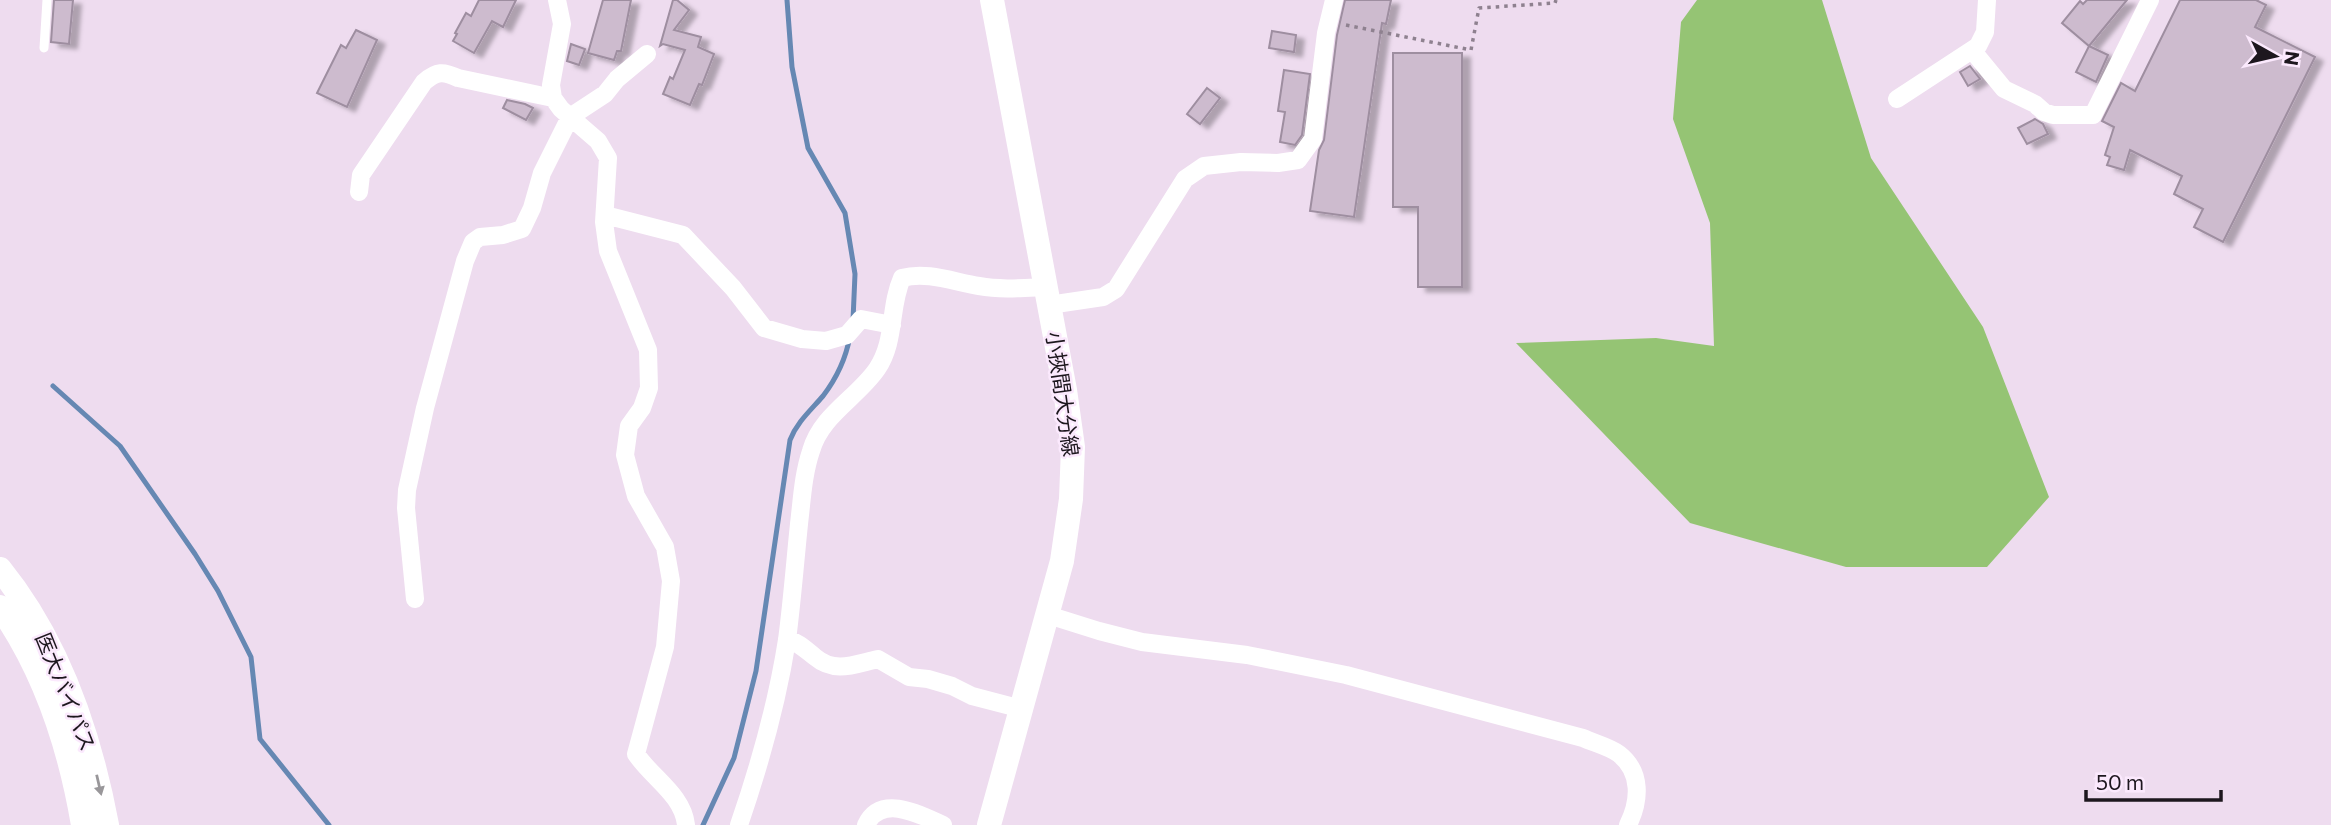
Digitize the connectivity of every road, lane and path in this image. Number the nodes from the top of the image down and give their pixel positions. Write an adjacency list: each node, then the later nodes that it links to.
1 (47, 0): 9 (lane)
2 (557, 0): 12 (street)
3 (1334, 0): 8 (street)
4 (1556, 0): 8 (path)
5 (1987, 0): 10 (street)
6 (2150, 0): 10 (street)
7 (998, 4): 17 (main road, 小挾間大分線)
8 (1329, 21): 17 (street)
9 (44, 48)
10 (1972, 50): 13 (street)
11 (647, 54): 14 (street)
12 (553, 99): 14 (street); 15 (street)
13 (1897, 99)
14 (570, 117): 16 (street); 20 (street)
15 (359, 192)
16 (605, 215): 18 (street); 27 (street)
17 (1047, 296): 18 (street); 22 (main road, 小挾間大分線)
18 (892, 325): 23 (street)
19 (0, 569): 26 (main road, 医大バイパス, one-way to 26)
20 (415, 599)
21 (0, 607): 25 (main road, 医大バイパス)
22 (1048, 615): 24 (main road, 小挾間大分線); 32 (street)
23 (787, 639): 24 (street); 28 (street)
24 (1022, 709): 31 (main road, 小挾間大分線)
25 (83, 825)
26 (107, 825)
27 (686, 825)
28 (739, 825)
29 (866, 825): 30 (street)
30 (943, 825)
31 (989, 825)
32 (1628, 825)

